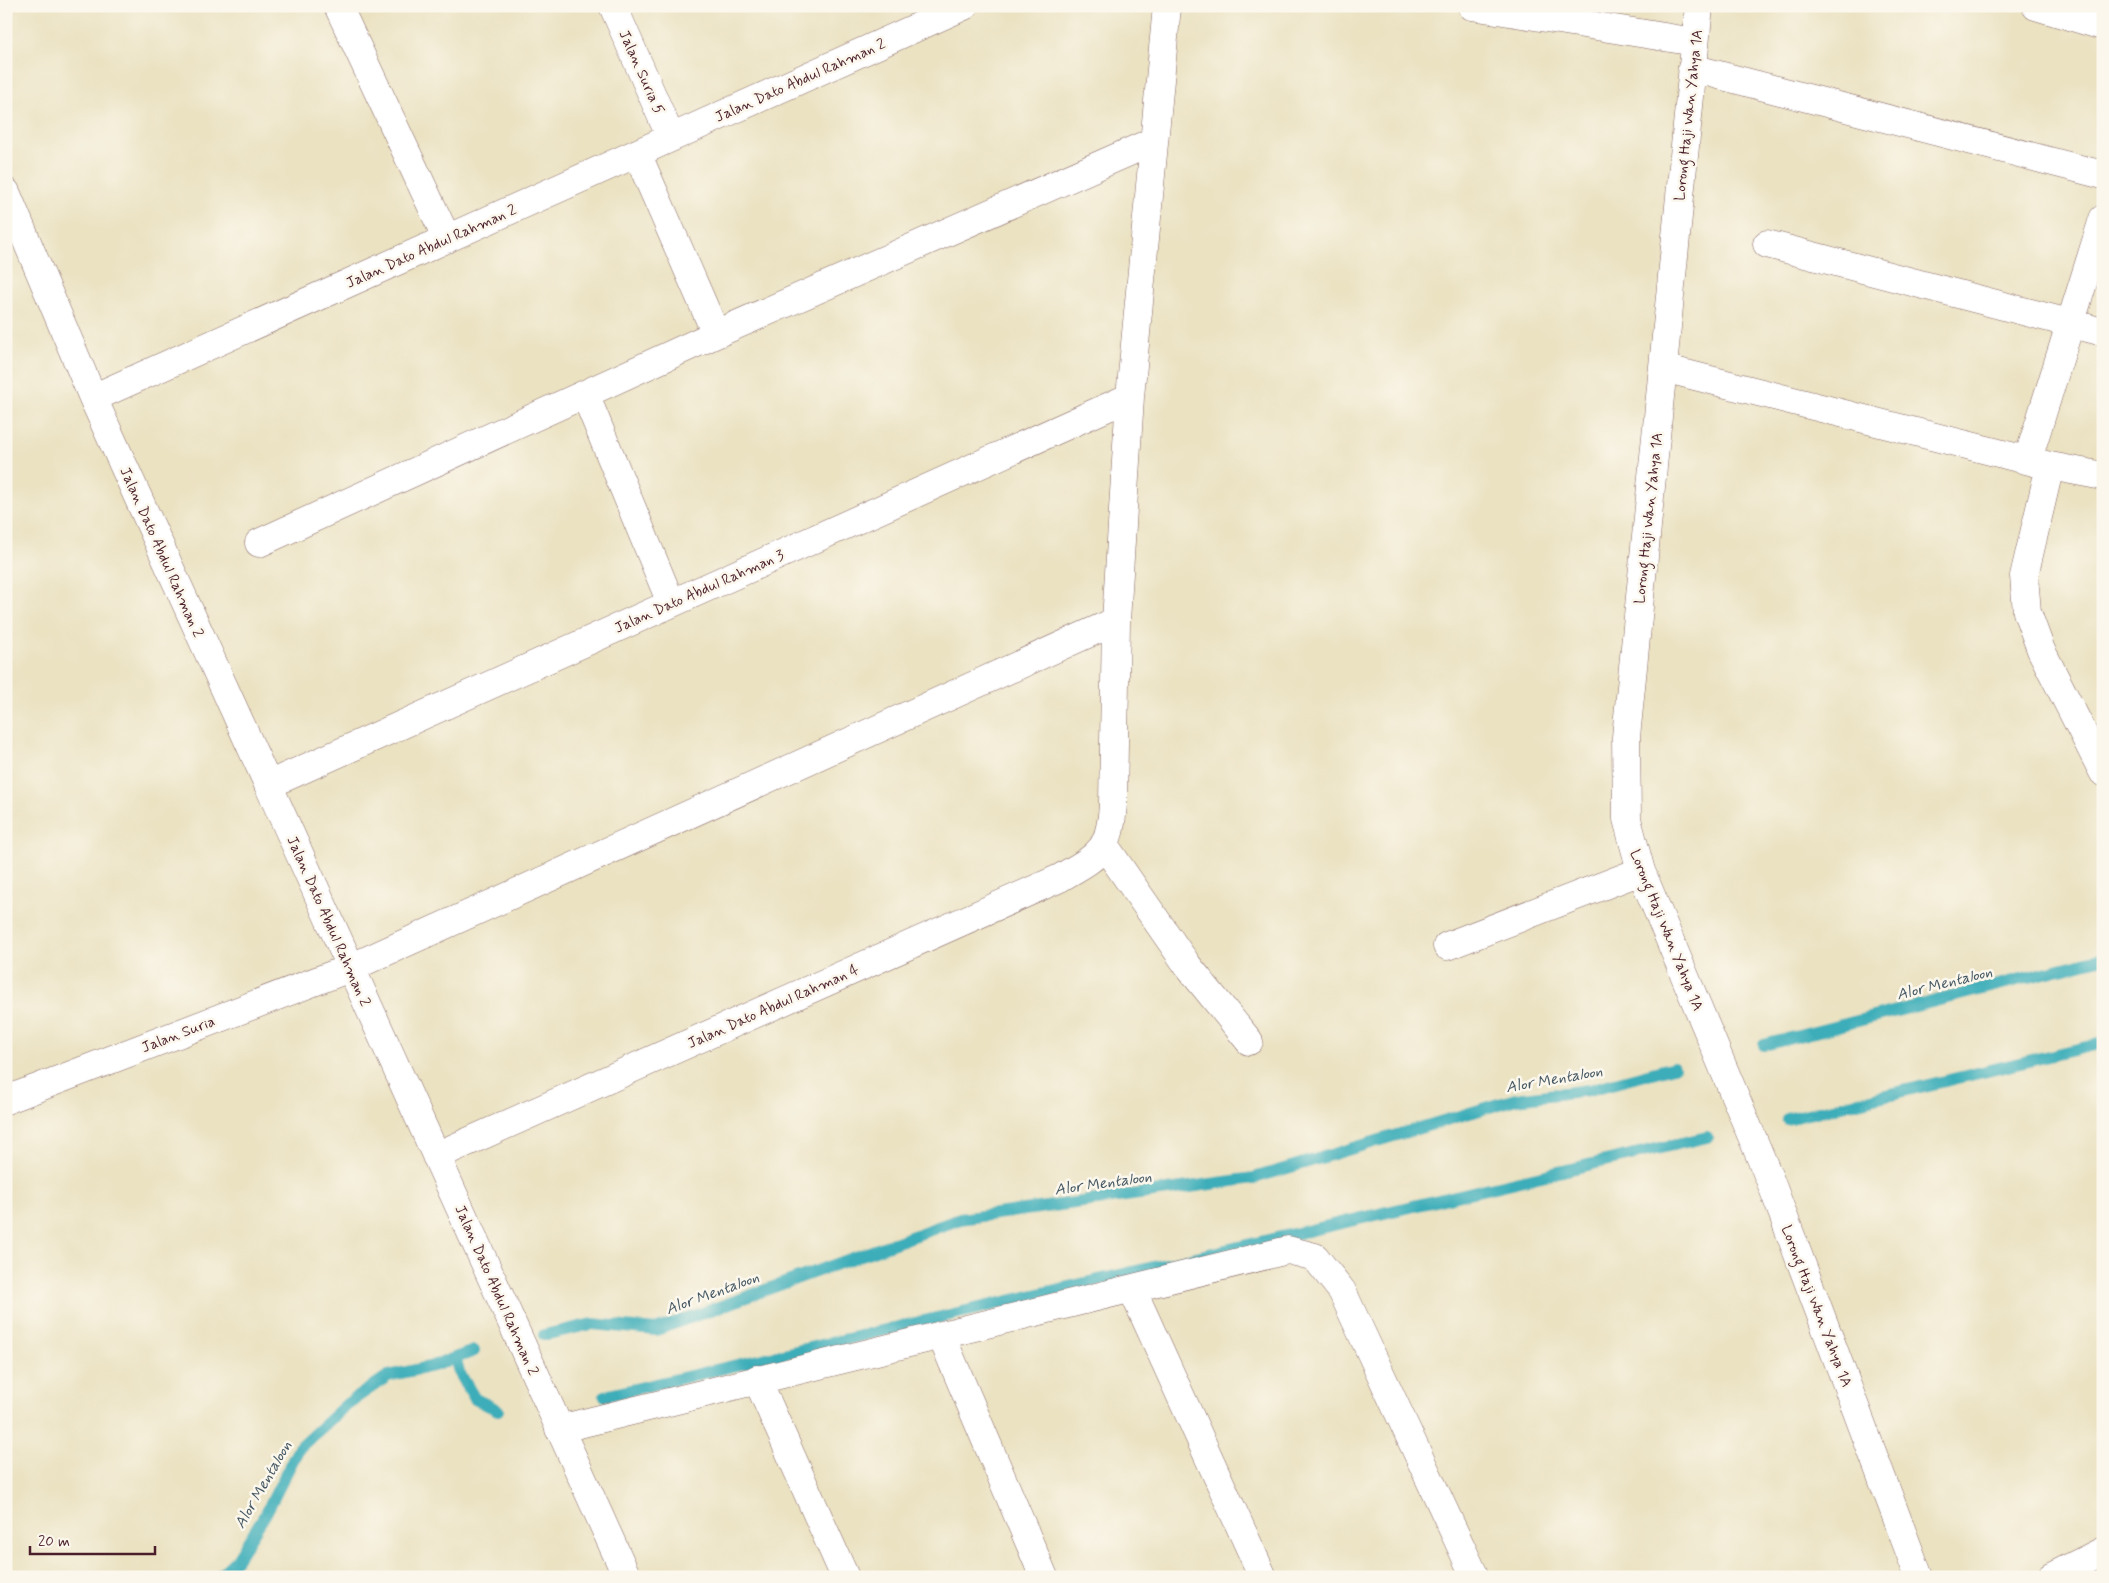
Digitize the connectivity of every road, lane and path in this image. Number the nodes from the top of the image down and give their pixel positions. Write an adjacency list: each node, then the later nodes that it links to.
1 (338, 6): 16 (street)
2 (613, 6): 10 (street, Jalan Suria 5)
3 (964, 6): 10 (street, Jalan Dato Abdul Rahman 2)
4 (1167, 6): 11 (street)
5 (1472, 6): 9 (street)
6 (1699, 6): 9 (street, Lorong Haji Wan Yahya 1A)
7 (2036, 6): 8 (street)
8 (2103, 26)
9 (1694, 55): 13 (street); 21 (street, Lorong Haji Wan Yahya 1A)
10 (671, 138): 12 (street, Jalan Dato Abdul Rahman 2)
11 (1154, 141): 20 (street); 23 (street)
12 (637, 153): 16 (street, Jalan Dato Abdul Rahman 2); 20 (street)
13 (2103, 175)
14 (6, 192): 24 (street)
15 (2103, 219): 18 (street)
16 (446, 239): 24 (street, Jalan Dato Abdul Rahman 2)
17 (1767, 244): 18 (street)
18 (2069, 324): 19 (street); 25 (street)
19 (2103, 332)
20 (716, 334): 22 (street)
21 (1663, 368): 25 (street); 33 (street, Lorong Haji Wan Yahya 1A)
22 (585, 394): 27 (street); 28 (street)
23 (1130, 397): 28 (street, Jalan Dato Abdul Rahman 3); 29 (street)
24 (92, 398): 31 (street, Jalan Dato Abdul Rahman 2)
25 (2039, 463): 26 (street); 30 (street)
26 (2103, 476)
27 (260, 543)
28 (671, 603): 31 (street, Jalan Dato Abdul Rahman 3)
29 (1116, 621): 32 (street); 35 (street, Jalan Suria)
30 (2103, 772)
31 (268, 785): 35 (street, Jalan Dato Abdul Rahman 2)
32 (1105, 846): 36 (street); 38 (street, Jalan Dato Abdul Rahman 4)
33 (1641, 871): 34 (street); 49 (street, Lorong Haji Wan Yahya 1A)
34 (1447, 946)
35 (350, 968): 37 (street, Jalan Suria); 38 (street, Jalan Dato Abdul Rahman 2)
36 (1249, 1040)
37 (6, 1100)
38 (436, 1156): 42 (street, Jalan Dato Abdul Rahman 2)
39 (1132, 1289): 40 (street); 47 (street); 48 (street)
40 (941, 1335): 41 (street); 46 (street)
41 (757, 1379): 42 (street); 45 (street)
42 (559, 1428): 44 (street, Jalan Dato Abdul Rahman 2)
43 (2103, 1551): 50 (street)
44 (626, 1577)
45 (845, 1577)
46 (1044, 1577)
47 (1263, 1577)
48 (1475, 1577)
49 (1919, 1577)
50 (2050, 1577)

